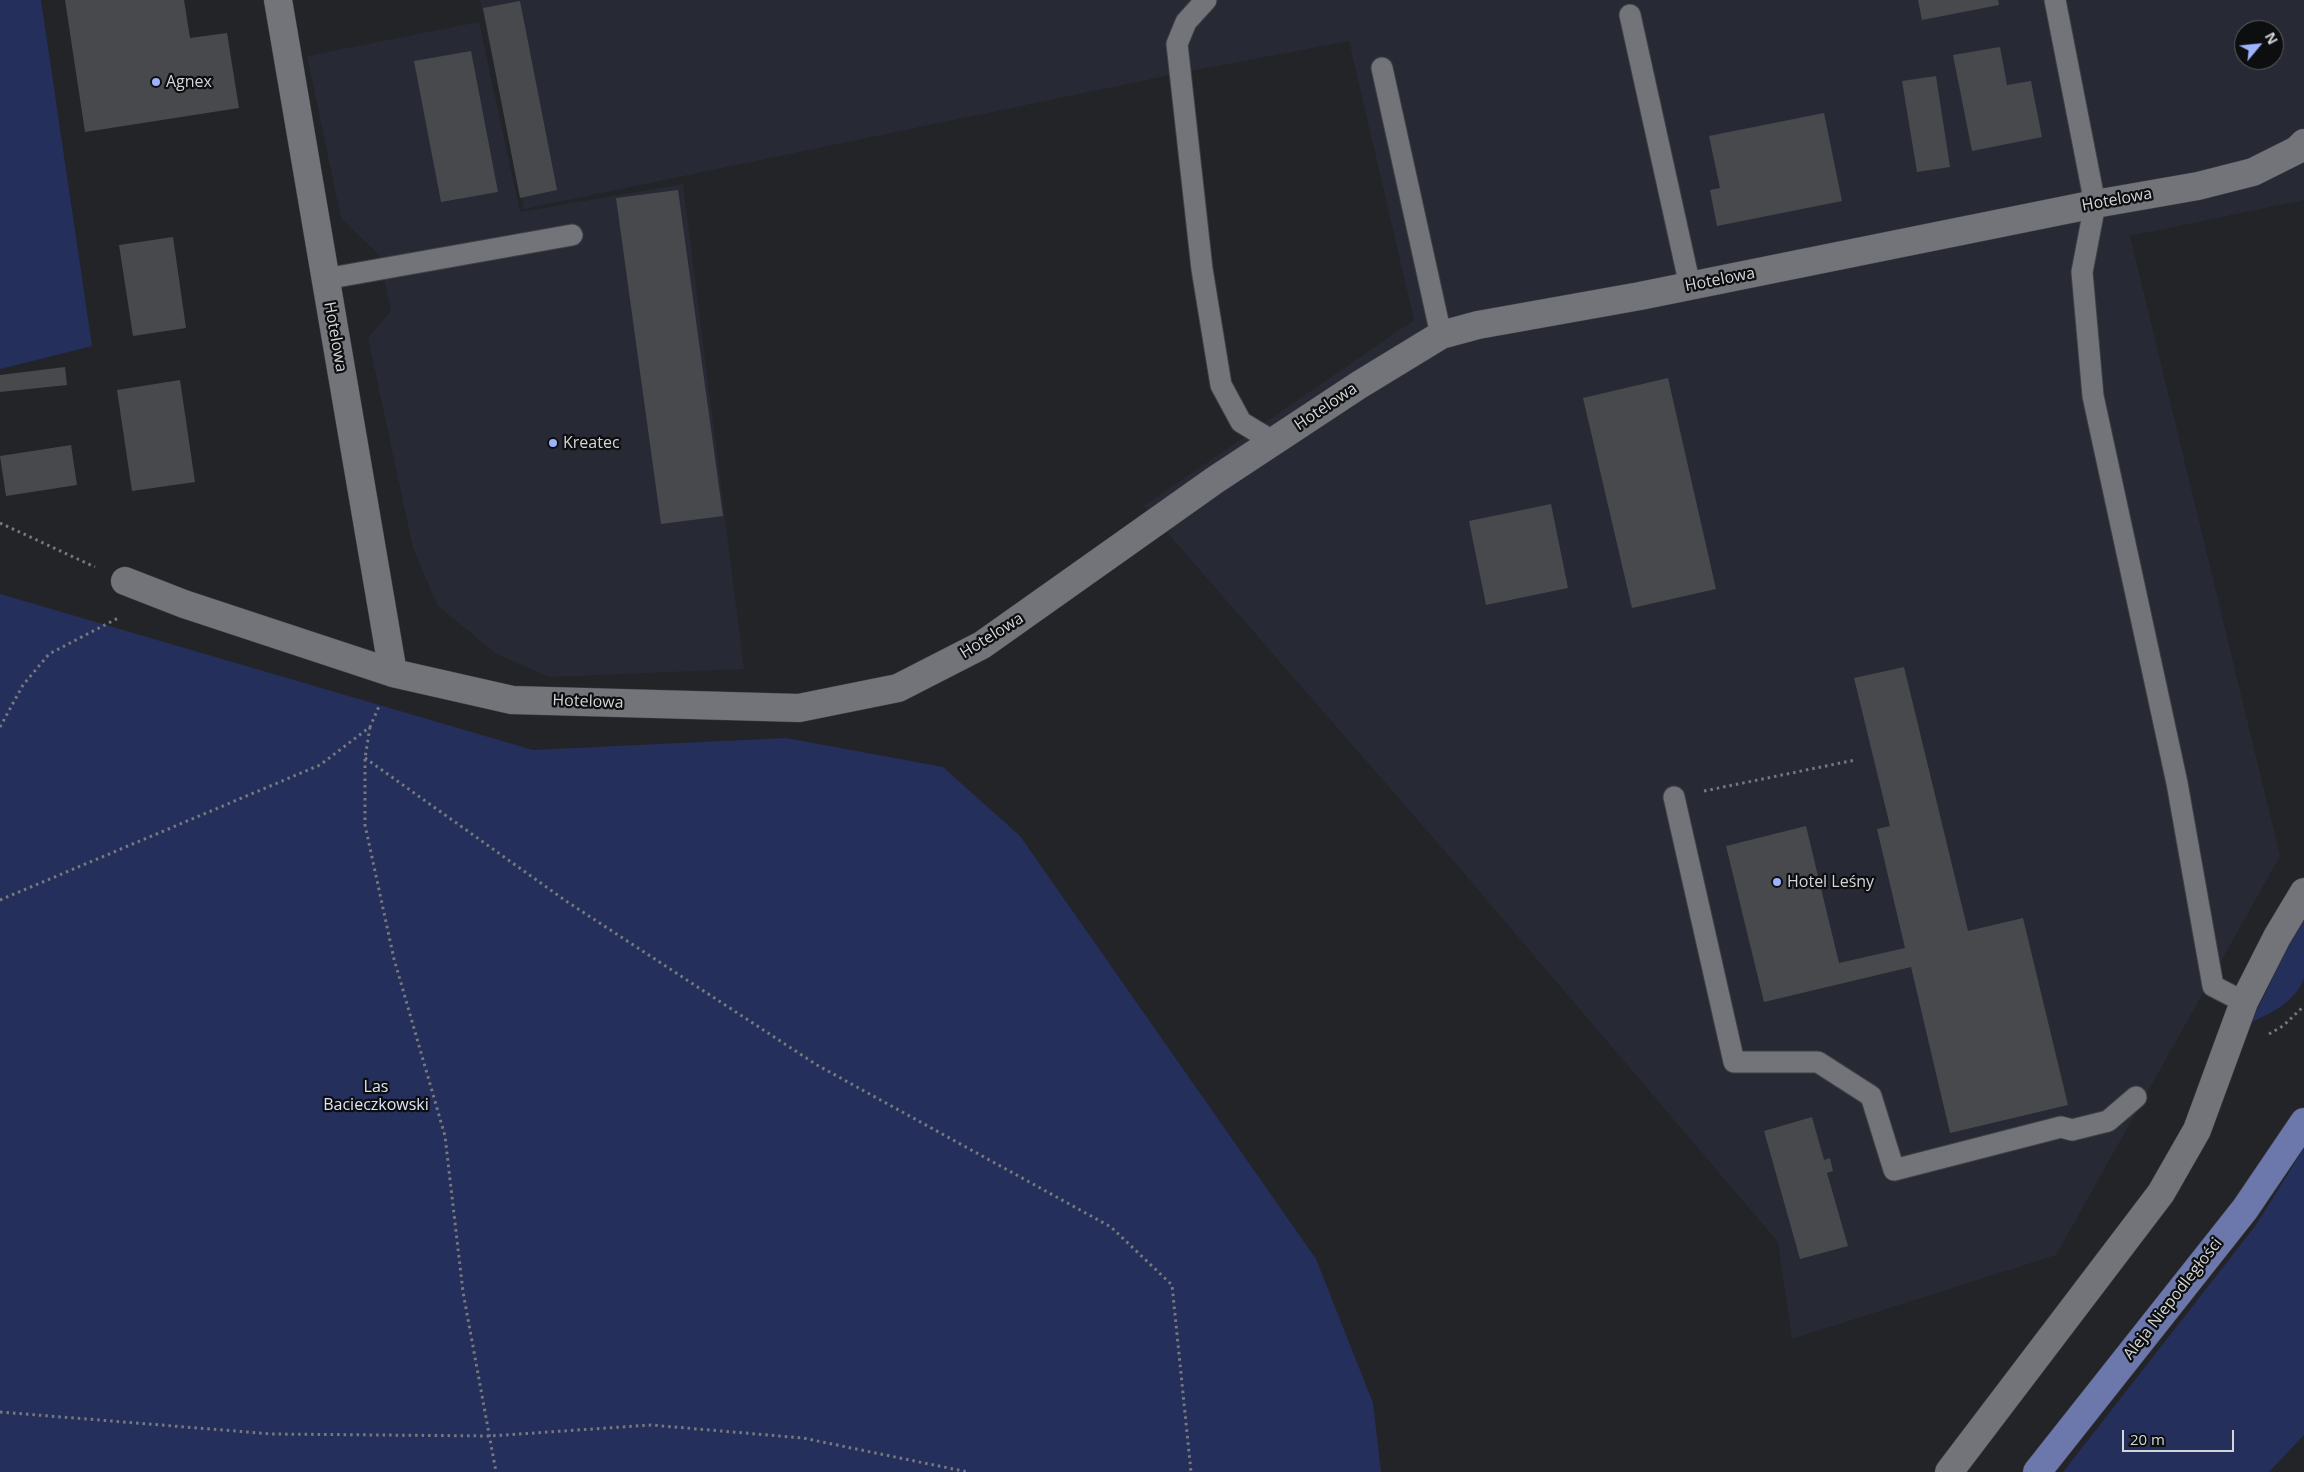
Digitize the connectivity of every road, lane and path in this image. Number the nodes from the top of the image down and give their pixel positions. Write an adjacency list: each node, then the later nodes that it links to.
1 (278, 0): 9 (street, Hotelowa)
2 (1206, 0): 12 (lane)
3 (2055, 0): 7 (lane)
4 (1630, 16): 10 (lane)
5 (1382, 68): 11 (lane)
6 (2304, 143): 7 (street, Hotelowa)
7 (2095, 204): 10 (street, Hotelowa); 24 (lane)
8 (572, 235): 9 (lane)
9 (325, 279): 16 (street, Hotelowa)
10 (1690, 286): 11 (street, Hotelowa)
11 (1441, 335): 12 (street, Hotelowa)
12 (1274, 442): 16 (street, Hotelowa)
13 (0, 523): 14 (path)
14 (125, 581): 16 (street, Hotelowa)
15 (126, 616): 17 (path)
16 (393, 673): 18 (path)
17 (0, 728)
18 (370, 728): 19 (path); 23 (path)
19 (365, 758): 28 (path); 31 (path)
20 (1855, 760): 21 (path)
21 (1674, 797): 25 (lane)
22 (2304, 892): 24 (street)
23 (0, 900)
24 (2244, 1002): 32 (street)
25 (2136, 1097)
26 (2304, 1122): 33 (main road, Aleja Niepodległości)
27 (0, 1412): 28 (path)
28 (490, 1436): 29 (path); 30 (path)
29 (496, 1472)
30 (968, 1472)
31 (1190, 1472)
32 (1950, 1472)
33 (2037, 1472)

